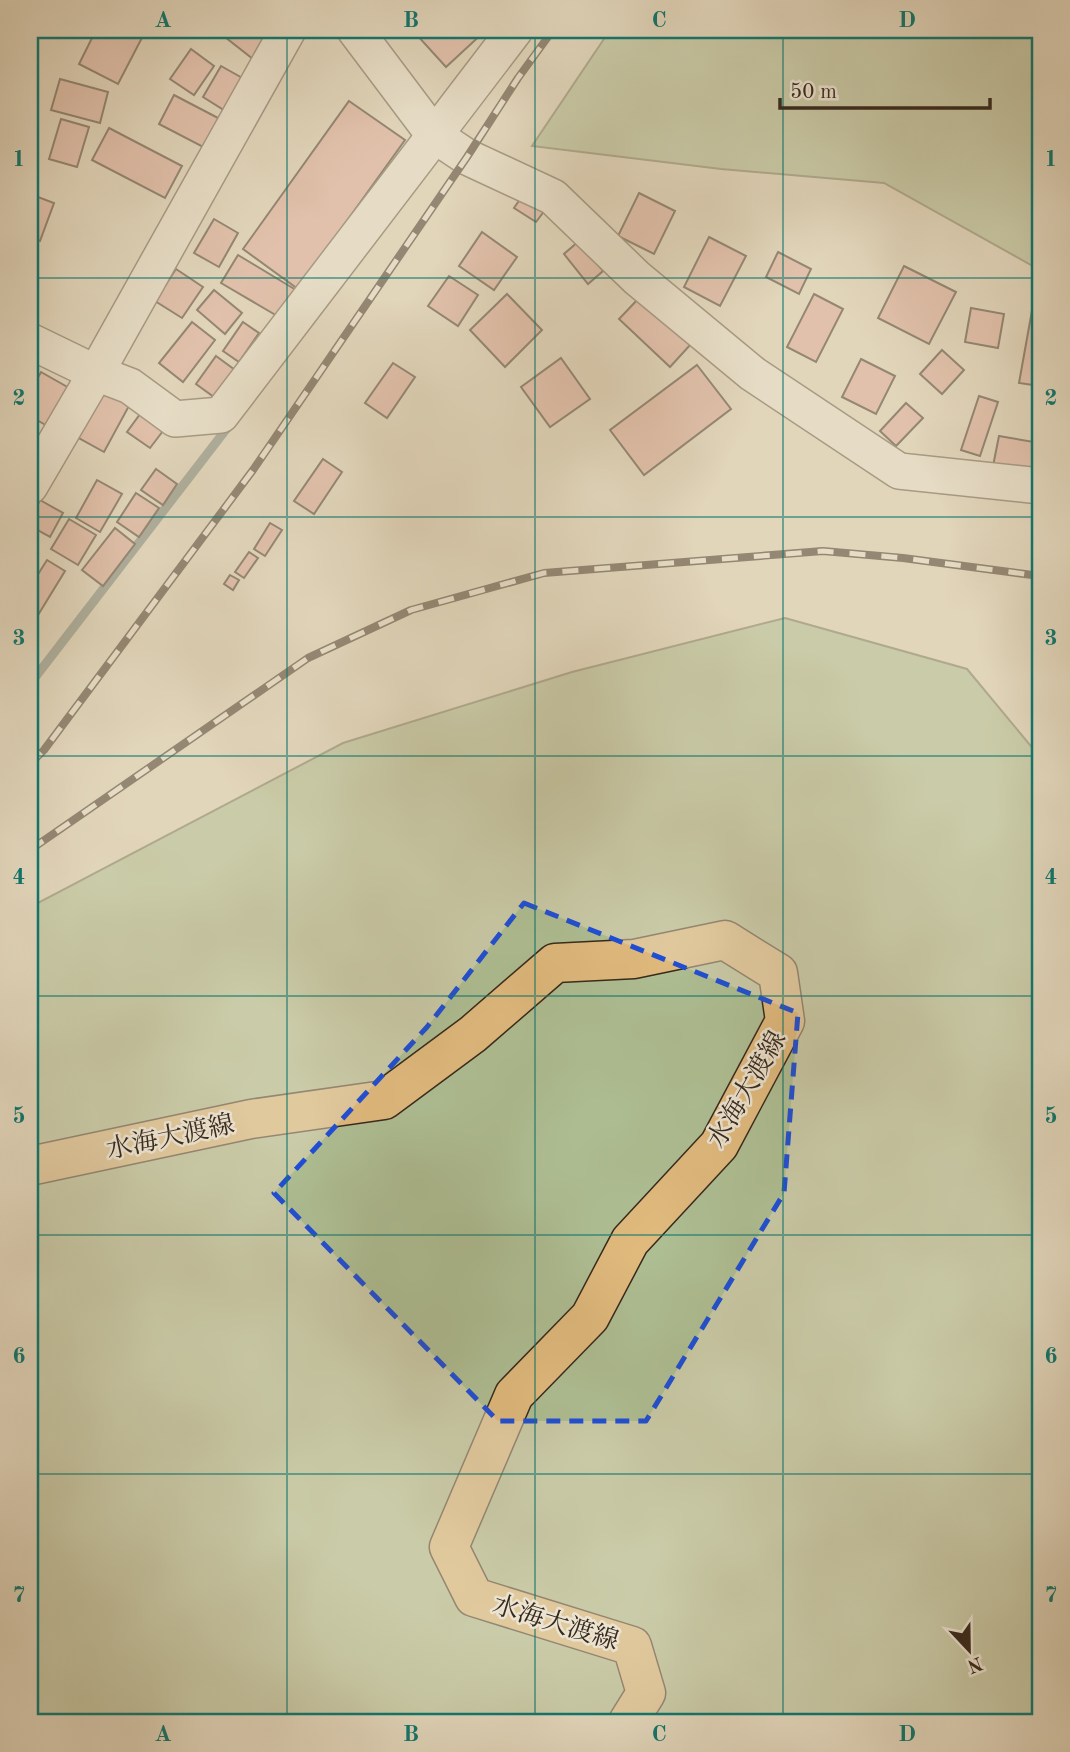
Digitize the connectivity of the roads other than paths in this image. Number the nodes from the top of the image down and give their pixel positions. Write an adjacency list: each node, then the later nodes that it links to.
1 (288, 30): 6 (street)
2 (355, 30): 4 (street)
3 (515, 30): 4 (street)
4 (434, 135): 6 (street); 8 (street)
5 (30, 341): 6 (street)
6 (96, 373): 7 (street)
7 (30, 486)
8 (1040, 486)
9 (30, 1166): 10 (main road, 水海大渡線)
10 (628, 1722)

